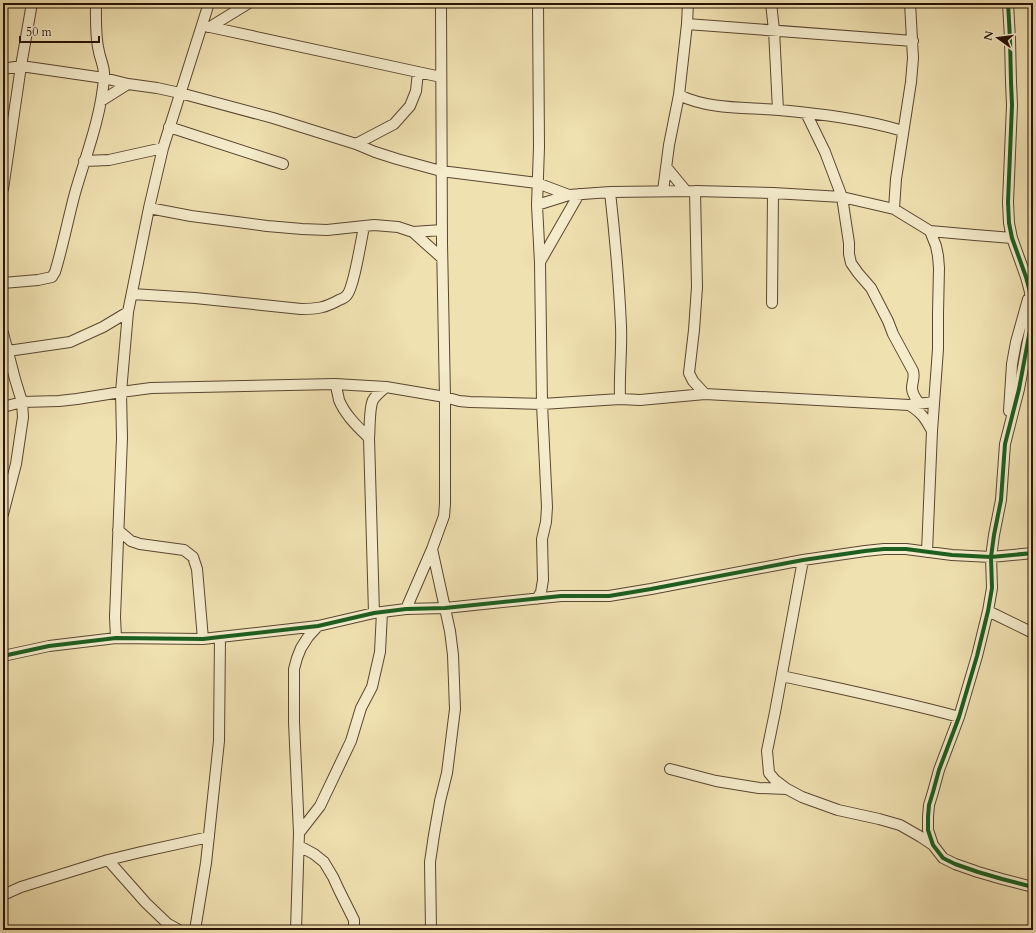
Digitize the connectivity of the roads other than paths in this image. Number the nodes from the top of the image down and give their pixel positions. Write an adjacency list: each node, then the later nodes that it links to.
1 (32, 3): 15 (street)
2 (96, 3): 19 (street)
3 (209, 3): 12 (street)
4 (249, 3): 12 (street)
5 (441, 3): 18 (street)
6 (538, 3): 34 (street)
7 (688, 3): 11 (street)
8 (771, 3): 13 (street)
9 (910, 3): 14 (street)
10 (1008, 3): 49 (street)
11 (687, 24): 13 (street); 22 (street)
12 (206, 27): 17 (street); 21 (street)
13 (774, 30): 14 (street); 24 (street)
14 (913, 41): 27 (street)
15 (21, 66): 16 (street); 19 (street); 35 (street)
16 (3, 68)
17 (418, 72): 18 (street); 28 (street)
18 (441, 77): 33 (street)
19 (104, 78): 20 (street); 23 (street)
20 (128, 84): 21 (street); 23 (street)
21 (180, 93): 26 (street); 28 (street)
22 (679, 95): 24 (street); 32 (street)
23 (101, 101): 30 (street)
24 (778, 110): 25 (street)
25 (806, 113): 27 (street); 41 (street)
26 (169, 127): 29 (street); 31 (street)
27 (903, 131): 44 (street)
28 (356, 144): 33 (street)
29 (163, 148): 30 (street); 43 (street)
30 (84, 161): 52 (street)
31 (283, 164)
32 (667, 168): 36 (street); 37 (street)
33 (441, 171): 34 (street); 46 (street)
34 (538, 183): 40 (street); 42 (street)
35 (3, 189)
36 (663, 191): 37 (street); 38 (street)
37 (690, 191): 39 (street); 61 (street)
38 (610, 192): 40 (street); 63 (street)
39 (773, 193): 41 (street); 54 (street)
40 (574, 195): 42 (street); 51 (street)
41 (842, 197): 44 (street); 67 (street)
42 (538, 205): 51 (street)
43 (149, 208): 45 (street); 53 (street)
44 (894, 209): 47 (street)
45 (364, 227): 48 (street); 53 (street)
46 (442, 230): 48 (street); 50 (street)
47 (930, 231): 49 (street); 65 (street)
48 (413, 232): 50 (street)
49 (1012, 238): 76 (street)
50 (442, 258): 62 (street)
51 (540, 263): 66 (street)
52 (3, 283)
53 (132, 294): 55 (street)
54 (772, 303)
55 (128, 312): 57 (street); 60 (street)
56 (3, 334): 57 (street)
57 (8, 351): 64 (street)
58 (335, 384): 59 (street); 60 (street); 70 (street)
59 (386, 387): 62 (street); 70 (street)
60 (121, 392): 64 (street); 72 (street)
61 (705, 394): 63 (street); 67 (street)
62 (445, 397): 66 (street); 73 (street)
63 (620, 399): 66 (street)
64 (22, 402): 68 (street); 71 (street)
65 (934, 402): 67 (street); 69 (street)
66 (542, 404): 78 (street)
67 (914, 404): 69 (street)
68 (3, 407)
69 (932, 431): 74 (street)
70 (369, 438): 81 (street)
71 (3, 514)
72 (118, 530): 86 (street); 87 (street)
73 (432, 549): 79 (street); 80 (street)
74 (927, 552): 76 (street); 77 (street)
75 (1033, 553): 76 (street)
76 (991, 557): 82 (street)
77 (803, 560): 78 (street); 89 (street)
78 (537, 599): 79 (street)
79 (445, 608): 80 (street); 104 (street)
80 (406, 609): 81 (street)
81 (378, 612): 83 (street); 93 (street)
82 (988, 612): 84 (street); 90 (street)
83 (318, 626): 85 (street); 93 (street)
84 (1033, 633)
85 (220, 637): 87 (street); 94 (street)
86 (116, 638): 87 (street); 88 (street)
87 (203, 639)
88 (3, 656)
89 (782, 676): 90 (street); 92 (street)
90 (959, 717): 95 (street)
91 (670, 769): 92 (street)
92 (787, 789): 95 (street)
93 (299, 833): 96 (street)
94 (209, 837): 97 (street); 101 (street)
95 (933, 845): 98 (street)
96 (299, 846): 102 (street); 103 (street)
97 (108, 860): 99 (street); 100 (street)
98 (1033, 887)
99 (3, 894)
100 (179, 930)
101 (196, 930)
102 (296, 930)
103 (354, 930)
104 (430, 930)

